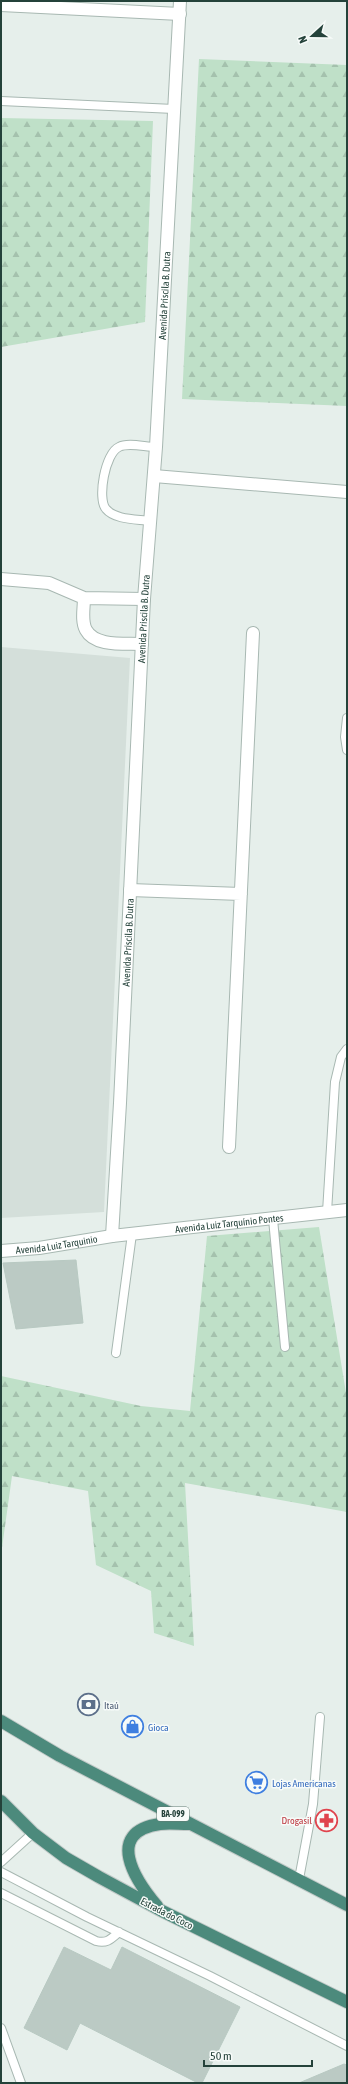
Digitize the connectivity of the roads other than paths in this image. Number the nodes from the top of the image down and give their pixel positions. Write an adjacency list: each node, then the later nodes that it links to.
1 (180, 1): 3 (street, Avenida Priscila B. Dutra)
2 (1, 5): 3 (street)
3 (180, 14): 5 (street, Avenida Priscila B. Dutra)
4 (1, 101): 5 (lane)
5 (174, 109): 6 (street, Avenida Priscila B. Dutra)
6 (156, 447): 7 (street, Avenida Priscila B. Dutra); 9 (lane)
7 (154, 476): 8 (street); 9 (street, Avenida Priscila B. Dutra)
8 (347, 492)
9 (150, 521): 12 (street, Avenida Priscila B. Dutra)
10 (1, 579): 11 (street)
11 (84, 598): 12 (street); 14 (street)
12 (144, 599): 14 (street, Avenida Priscila B. Dutra)
13 (253, 633): 18 (street)
14 (142, 644): 17 (street, Avenida Priscila B. Dutra)
15 (347, 718): 16 (lane)
16 (347, 750)
17 (130, 890): 18 (street); 25 (street, Avenida Priscila B. Dutra)
18 (241, 894): 20 (street)
19 (347, 1049): 22 (lane)
20 (229, 1147)
21 (347, 1210): 22 (street, Avenida Luiz Tarquínio Pontes)
22 (327, 1212): 23 (street, Avenida Luiz Tarquínio Pontes)
23 (273, 1219): 24 (street, Avenida Luiz Tarquínio Pontes); 27 (lane)
24 (132, 1234): 25 (street, Avenida Luiz Tarquínio Pontes); 28 (lane)
25 (112, 1236): 26 (street, Avenida Luiz Tarquinio)
26 (1, 1251)
27 (286, 1347)
28 (116, 1353)
29 (320, 1717): 36 (lane)
30 (1, 1721): 32 (highway, BA-099)
31 (1, 1801): 33 (highway, Estrada do Coco)
32 (192, 1824): 36 (highway, BA-099); 39 (highway)
33 (33, 1833): 34 (lane); 39 (highway, Estrada do Coco)
34 (1, 1862)
35 (1, 1872): 40 (lane)
36 (299, 1879): 38 (highway, BA-099)
37 (1, 1893): 40 (lane)
38 (347, 1905)
39 (162, 1911): 41 (highway, Estrada do Coco)
40 (119, 1932): 43 (lane)
41 (347, 2002)
42 (1, 2028): 44 (lane)
43 (347, 2046)
44 (21, 2083)

